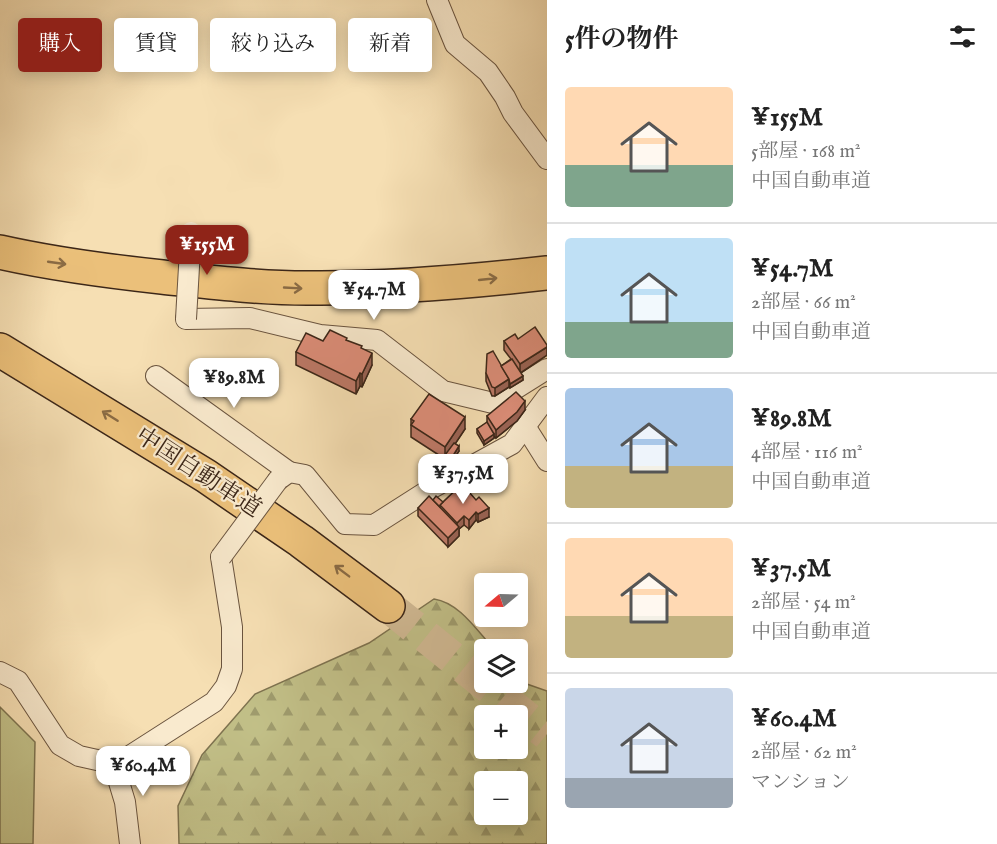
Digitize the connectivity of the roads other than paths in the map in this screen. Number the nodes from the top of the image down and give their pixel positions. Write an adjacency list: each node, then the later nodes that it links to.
1 (437, 0): 2 (street)
2 (547, 159)
3 (191, 232): 7 (street, bridge)
4 (0, 252): 5 (highway, one-way to 5)
5 (547, 273)
6 (0, 350): 13 (highway, 中国自動車道, one-way to 6)
7 (547, 369)
8 (156, 376): 12 (street)
9 (547, 397): 10 (street)
10 (525, 426): 11 (street); 12 (street)
11 (547, 461)
12 (284, 476): 15 (street, bridge)
13 (388, 606)
14 (0, 672): 15 (street)
15 (112, 759): 16 (street)
16 (130, 844)

